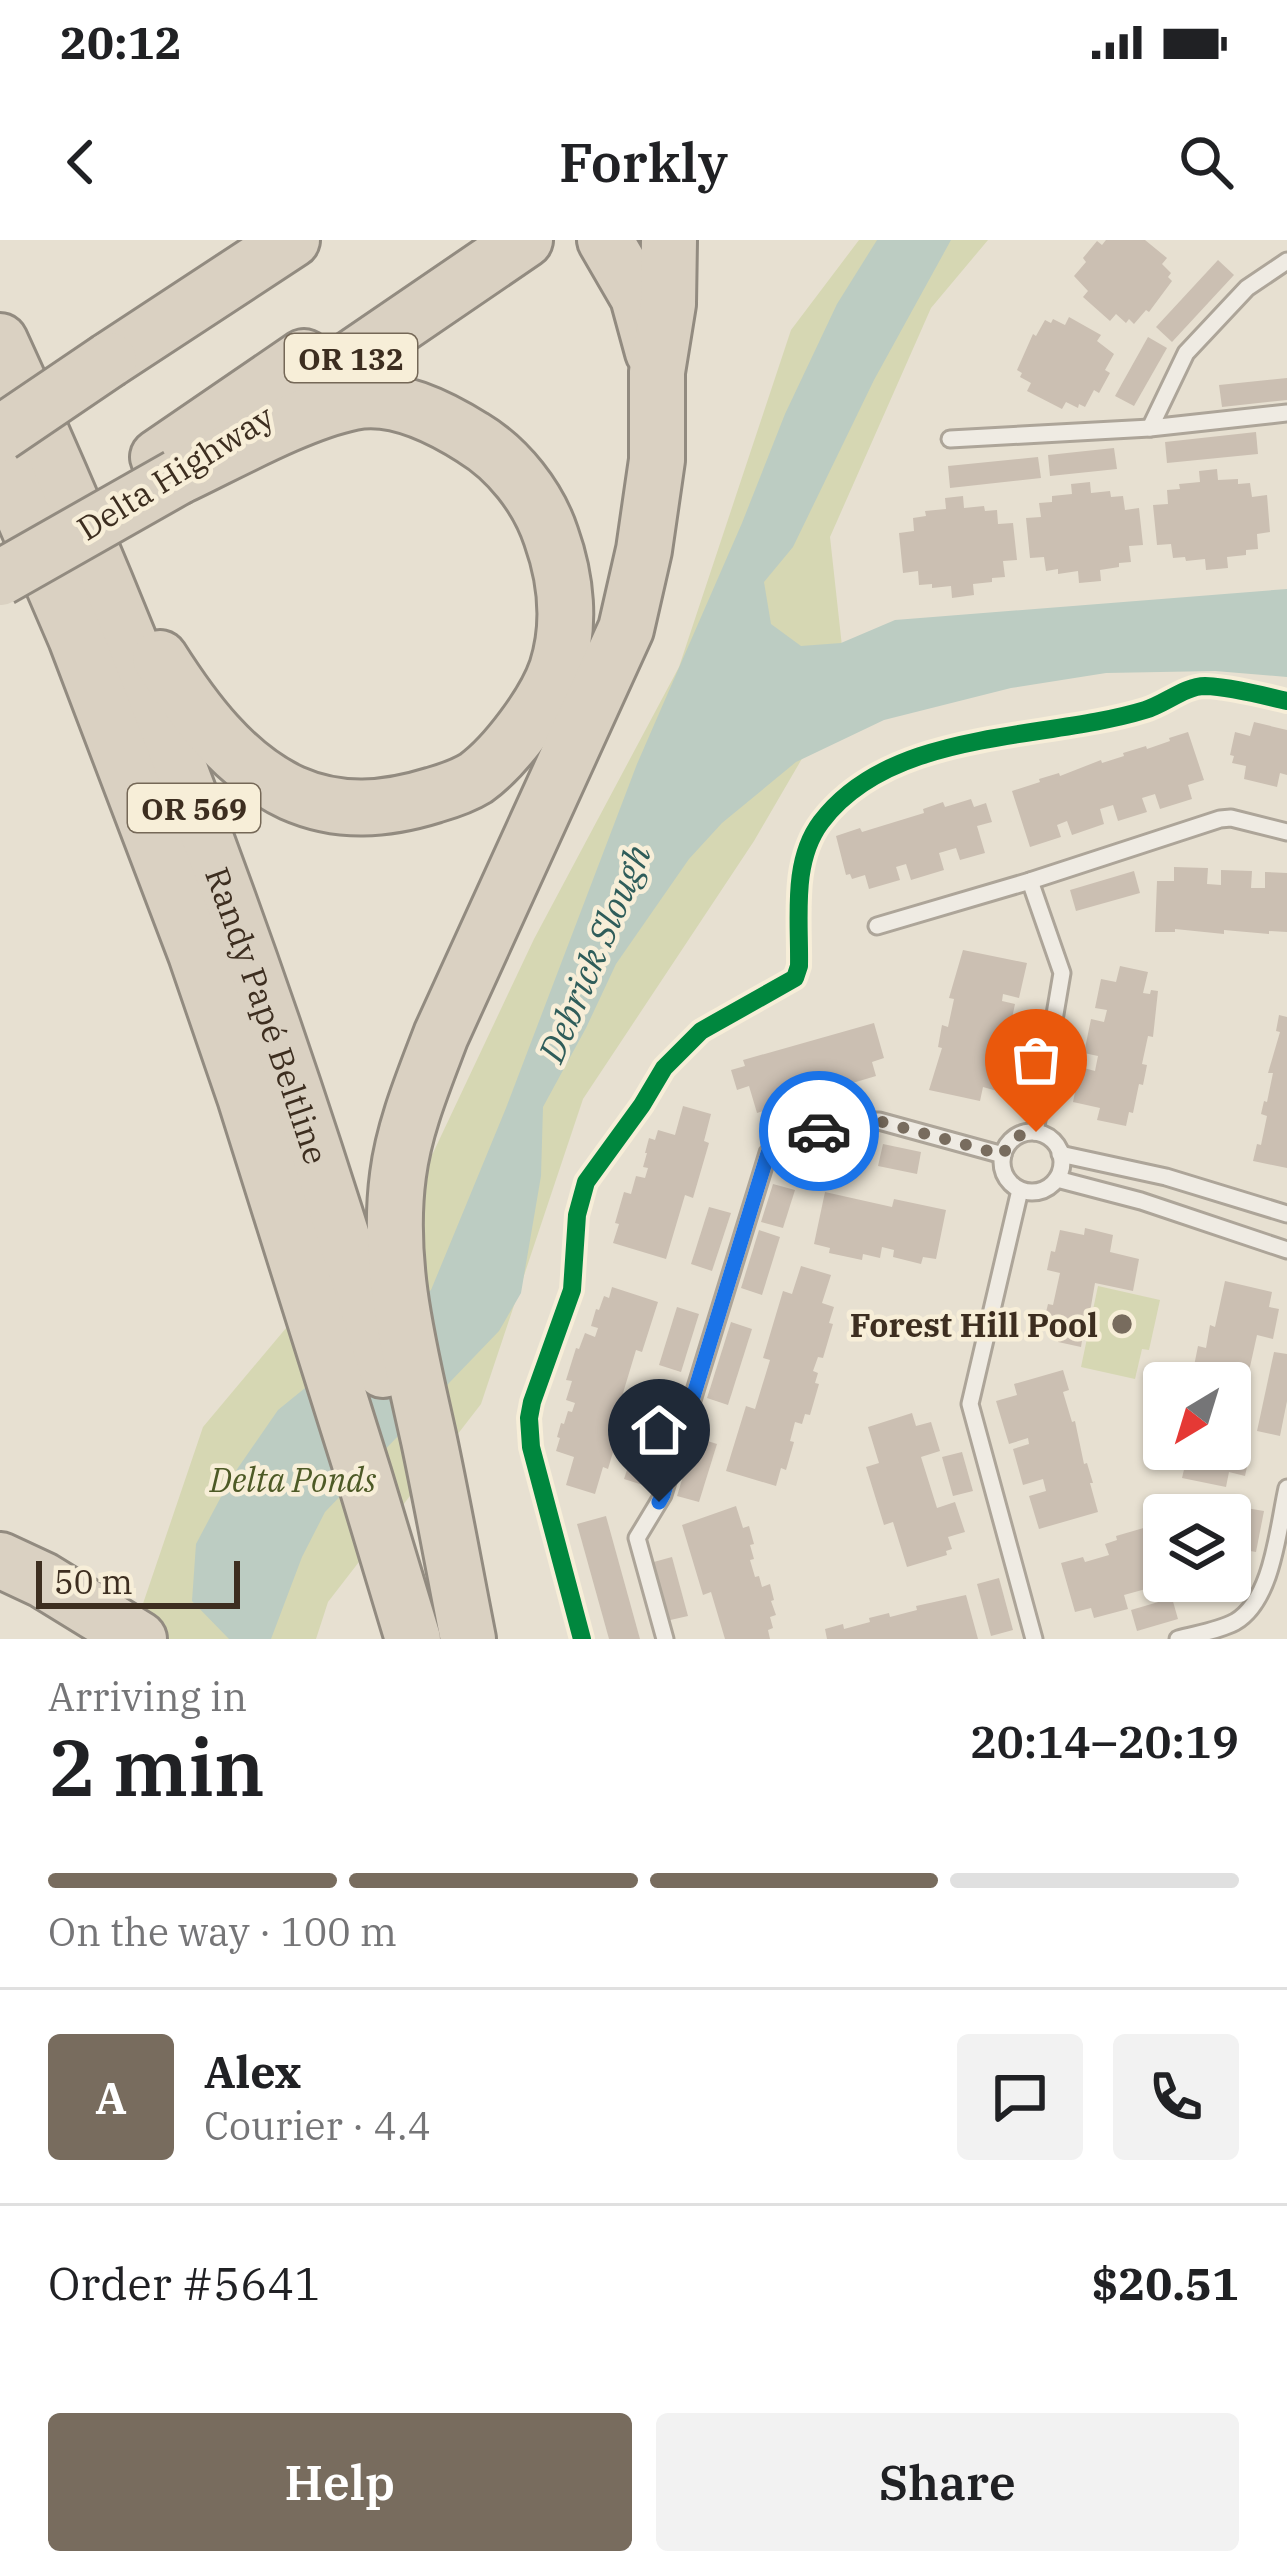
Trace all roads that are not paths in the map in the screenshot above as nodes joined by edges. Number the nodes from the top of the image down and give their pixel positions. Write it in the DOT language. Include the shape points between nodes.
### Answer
graph roads {
  1 [pos="292,240"];
  2 [pos="474,240"];
  3 [pos="524,240"];
  4 [pos="605,240"];
  5 [pos="669,240"];
  6 [pos="1287,261"];
  7 [pos="0,341"];
  8 [pos="657,372"];
  9 [pos="1287,413"];
  10 [pos="1150,428"];
  11 [pos="0,434"];
  12 [pos="950,439"];
  13 [pos="0,461"];
  14 [pos="168,467"];
  15 [pos="0,503"];
  16 [pos="0,573"];
  17 [pos="104,574"];
  18 [pos="76,638"];
  19 [pos="1287,832"];
  20 [pos="1030,881"];
  21 [pos="877,926"];
  22 [pos="1036,1132"];
  23 [pos="1060,1154"];
  24 [pos="1003,1155"];
  25 [pos="1057,1179"];
  26 [pos="1020,1190"];
  27 [pos="1287,1214"];
  28 [pos="1287,1250"];
  29 [pos="400,1457"];
  30 [pos="1287,1488"];
  31 [pos="0,1560"];
  32 [pos="139,1639"];
  33 [pos="412,1639"];
  34 [pos="456,1639"];
  35 [pos="468,1639"];
  36 [pos="664,1639"];
  37 [pos="1034,1639"];
  38 [pos="1178,1639"];
  1 -- 11 [label="highway, bridge"];
  2 -- 14 [label="highway, Delta Highway / OR 132"];
  3 -- 14 [label="highway, Delta Highway / OR 132"];
  4 -- 8 [label="highway" via="638,297"];
  5 -- 8 [label="highway"];
  6 -- 10 [label="lane" via="1247,288 1186,353"];
  7 -- 17 [label="highway, Randy Papé Beltline / OR 569"];
  8 -- 29 [label="highway" via="657,460 626,629 451,1013 398,1177"];
  9 -- 10 [label="lane"];
  10 -- 12 [label="lane"];
  13 -- 18 [label="highway, Randy Papé Beltline / OR 569"];
  14 -- 16 [label="highway, Delta Highway / OR 132, bridge"];
  14 -- 17 [label="highway" via="356,402 415,409 479,441 529,492 561,565 563,636 537,708 476,778 451,790 365,809 295,794 208,724"];
  15 -- 18 [label="highway"];
  17 -- 29 [label="highway, Randy Papé Beltline / OR 569" via="298,1098 358,1286"];
  18 -- 29 [label="highway, Randy Papé Beltline / OR 569" via="203,974 314,1319"];
  19 -- 20 [label="lane" via="1220,819"];
  20 -- 21 [label="lane"];
  20 -- 22 [label="lane" via="1062,973"];
  22 -- 23 [label="lane"];
  22 -- 24 [label="lane" via="1016,1137"];
  23 -- 25 [label="lane"];
  23 -- 27 [label="lane"];
  24 -- 26 [label="lane" via="1005,1175"];
  24 -- 36 [label="lane" via="879,1121 780,1141 768,1153 663,1495 637,1538"];
  25 -- 26 [label="lane" via="1041,1191"];
  25 -- 28 [label="lane"];
  26 -- 37 [label="lane" via="970,1404"];
  29 -- 33 [label="highway, Randy Papé Beltline / OR 569"];
  29 -- 34 [label="highway, Randy Papé Beltline / OR 569"];
  29 -- 35 [label="highway"];
  30 -- 38 [label="lane" via="1258,1597 1236,1621"];
  31 -- 32 [label="highway"];
}
